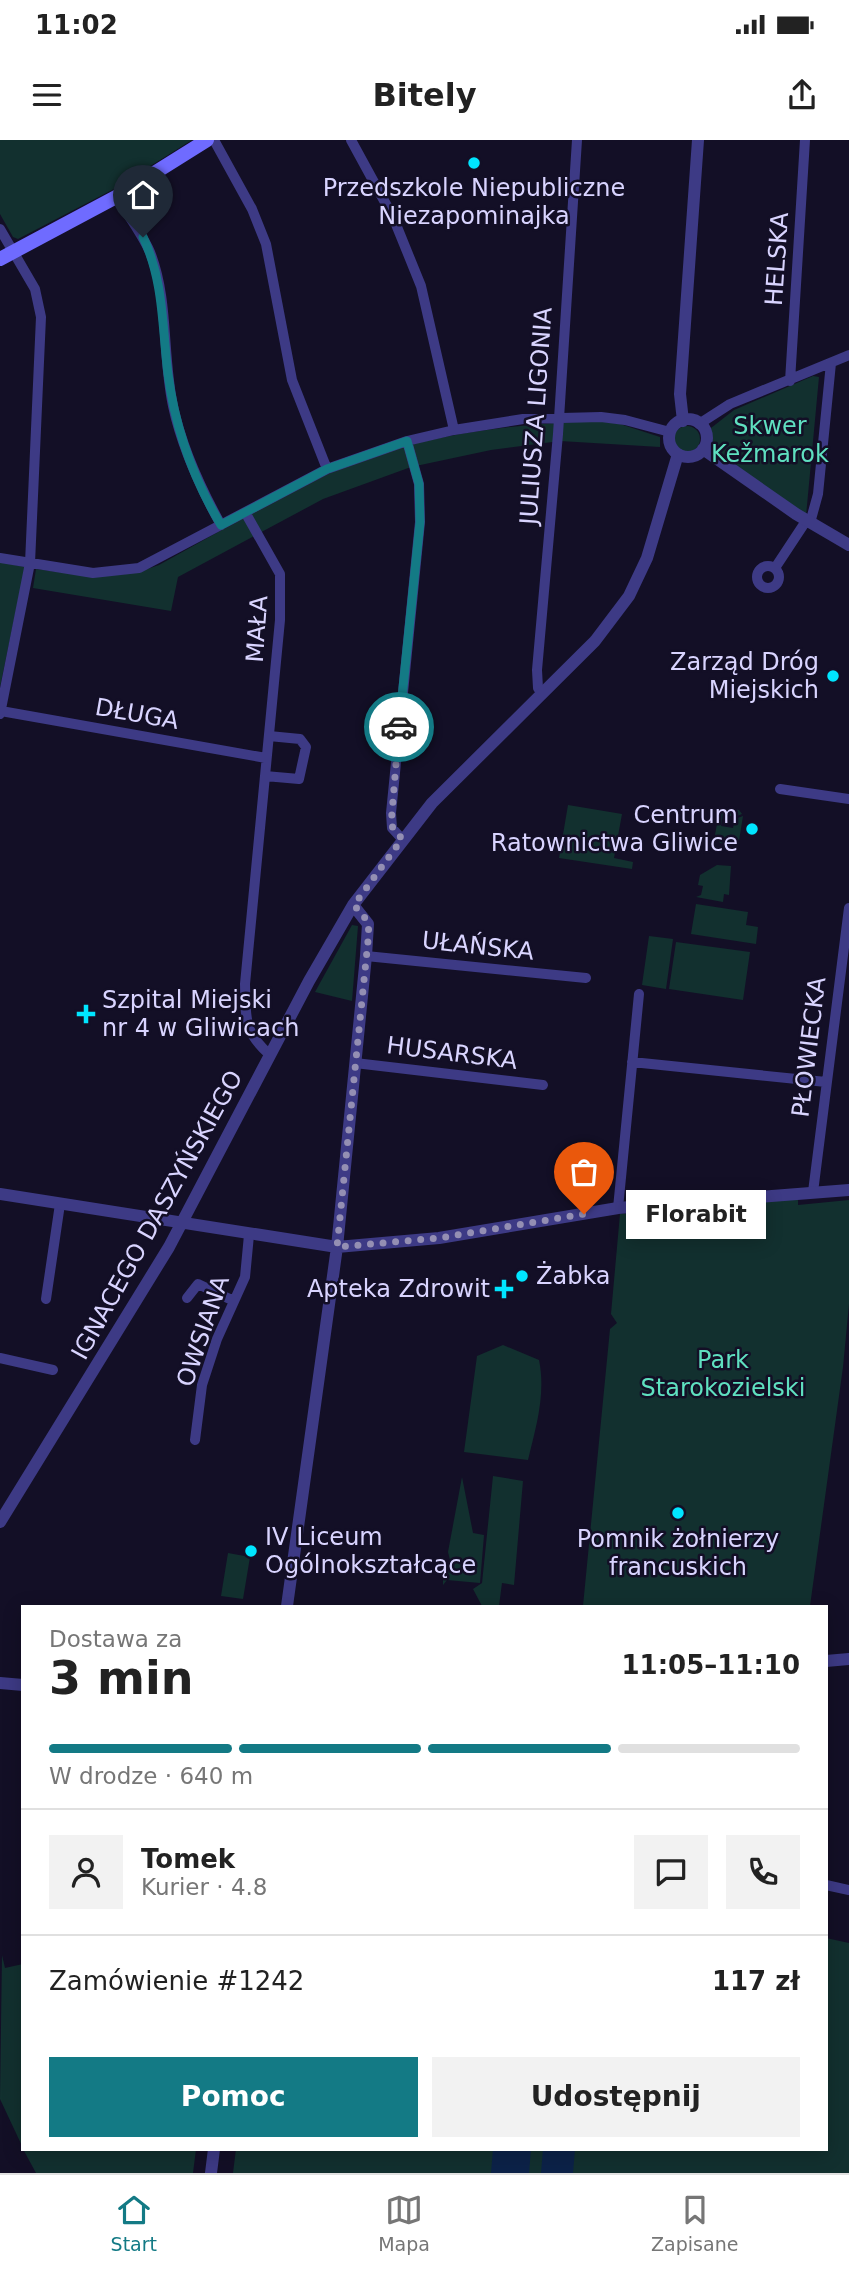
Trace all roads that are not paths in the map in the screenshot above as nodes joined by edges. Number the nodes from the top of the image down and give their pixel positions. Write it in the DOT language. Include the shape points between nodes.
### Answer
graph roads {
  1 [pos="207,140"];
  2 [pos="214,140"];
  3 [pos="351,140"];
  4 [pos="578,140"];
  5 [pos="698,140"];
  6 [pos="805,140"];
  7 [pos="116,197"];
  8 [pos="0,229"];
  9 [pos="14,252"];
  10 [pos="0,259"];
  11 [pos="849,355"];
  12 [pos="831,363"];
  13 [pos="790,381"];
  14 [pos="558,417"];
  15 [pos="682,421"];
  16 [pos="699,424"];
  17 [pos="454,430"];
  18 [pos="670,432"];
  19 [pos="407,441"];
  20 [pos="703,449"];
  21 [pos="678,454"];
  22 [pos="327,469"];
  23 [pos="245,512"];
  24 [pos="808,522"];
  25 [pos="221,525"];
  26 [pos="849,545"];
  27 [pos="0,558"];
  28 [pos="30,563"];
  29 [pos="775,568"];
  30 [pos="542,694"];
  31 [pos="0,713"];
  32 [pos="269,736"];
  33 [pos="266,758"];
  34 [pos="265,776"];
  35 [pos="780,789"];
  36 [pos="849,799"];
  37 [pos="402,839"];
  38 [pos="354,905"];
  39 [pos="849,908"];
  40 [pos="366,956"];
  41 [pos="586,978"];
  42 [pos="639,993"];
  43 [pos="270,1055"];
  44 [pos="632,1062"];
  45 [pos="355,1063"];
  46 [pos="826,1082"];
  47 [pos="543,1085"];
  48 [pos="849,1190"];
  49 [pos="813,1192"];
  50 [pos="0,1194"];
  51 [pos="60,1204"];
  52 [pos="618,1208"];
  53 [pos="181,1224"];
  54 [pos="249,1235"];
  55 [pos="337,1247"];
  56 [pos="187,1298"];
  57 [pos="47,1299"];
  58 [pos="234,1301"];
  59 [pos="0,1358"];
  60 [pos="53,1370"];
  61 [pos="195,1440"];
  62 [pos="0,1522"];
  63 [pos="287,1605"];
  64 [pos="849,1659"];
  65 [pos="828,1661"];
  66 [pos="0,1683"];
  67 [pos="21,1685"];
  68 [pos="828,1885"];
  69 [pos="849,1890"];
  70 [pos="214,2151"];
  71 [pos="211,2173"];
  1 -- 7 [label="main road"];
  2 -- 22 [label="street" via="266,244 292,380"];
  3 -- 17 [label="street" via="393,217 421,286"];
  4 -- 14 [label="street, JULIUSZA LIGONIA"];
  5 -- 15 [label="street" via="680,394"];
  6 -- 13 [label="street, HELSKA"];
  7 -- 9 [label="main road"];
  7 -- 25 [label="street" via="143,237 156,270 175,416 197,480"];
  8 -- 9 [label="street"];
  9 -- 10 [label="main road"];
  9 -- 28 [label="street" via="41,309"];
  11 -- 12 [label="street"];
  12 -- 13 [label="street"];
  12 -- 24 [label="street" via="818,494"];
  13 -- 16 [label="street" via="730,404"];
  14 -- 17 [label="street"];
  14 -- 18 [label="street" via="625,420"];
  14 -- 30 [label="street, JULIUSZA LIGONIA" via="537,670"];
  15 -- 16 [label="street"];
  15 -- 18 [label="street"];
  16 -- 20 [label="street" via="706,434"];
  17 -- 19 [label="street"];
  18 -- 21 [label="street" via="670,445"];
  19 -- 22 [label="street"];
  19 -- 37 [label="street" via="420,500 391,814 392,828"];
  20 -- 21 [label="street" via="693,456"];
  20 -- 24 [label="street"];
  21 -- 30 [label="street, IGNACEGO DASZYŃSKIEGO" via="647,558 629,596 595,641"];
  22 -- 23 [label="street"];
  23 -- 25 [label="street"];
  23 -- 32 [label="street, MAŁA" via="281,582"];
  24 -- 26 [label="street"];
  24 -- 29 [label="street"];
  25 -- 28 [label="street" via="131,570 93,573"];
  27 -- 28 [label="street"];
  28 -- 31 [label="street"];
  30 -- 37 [label="street, IGNACEGO DASZYŃSKIEGO" via="447,787"];
  31 -- 33 [label="street, DŁUGA"];
  32 -- 33 [label="street, MAŁA"];
  32 -- 34 [label="street" via="300,739 306,747 301,778"];
  33 -- 34 [label="street, MAŁA"];
  34 -- 43 [label="street, MAŁA" via="245,1013 250,1035"];
  35 -- 36 [label="street"];
  37 -- 38 [label="street, IGNACEGO DASZYŃSKIEGO"];
  38 -- 40 [label="street" via="368,924"];
  38 -- 43 [label="street, IGNACEGO DASZYŃSKIEGO"];
  39 -- 46 [label="street, PŁOWIECKA"];
  40 -- 41 [label="street, UŁAŃSKA"];
  40 -- 45 [label="street"];
  42 -- 44 [label="street"];
  43 -- 53 [label="street, IGNACEGO DASZYŃSKIEGO"];
  44 -- 46 [label="street"];
  44 -- 52 [label="street"];
  45 -- 47 [label="street, HUSARSKA"];
  45 -- 55 [label="street"];
  46 -- 49 [label="street, PŁOWIECKA"];
  48 -- 49 [label="street"];
  49 -- 52 [label="street"];
  50 -- 51 [label="street"];
  51 -- 53 [label="street"];
  51 -- 57 [label="street"];
  52 -- 55 [label="street" via="457,1235"];
  53 -- 54 [label="street"];
  53 -- 62 [label="street, IGNACEGO DASZYŃSKIEGO"];
  54 -- 55 [label="street"];
  54 -- 58 [label="street, OWSIANA" via="245,1277"];
  55 -- 63 [label="street"];
  56 -- 58 [label="street" via="198,1284"];
  58 -- 61 [label="street, OWSIANA" via="202,1385"];
  59 -- 60 [label="street"];
  64 -- 65 [label="street"];
  66 -- 67 [label="street"];
  68 -- 69 [label="street"];
  70 -- 71 [label="street"];
}
